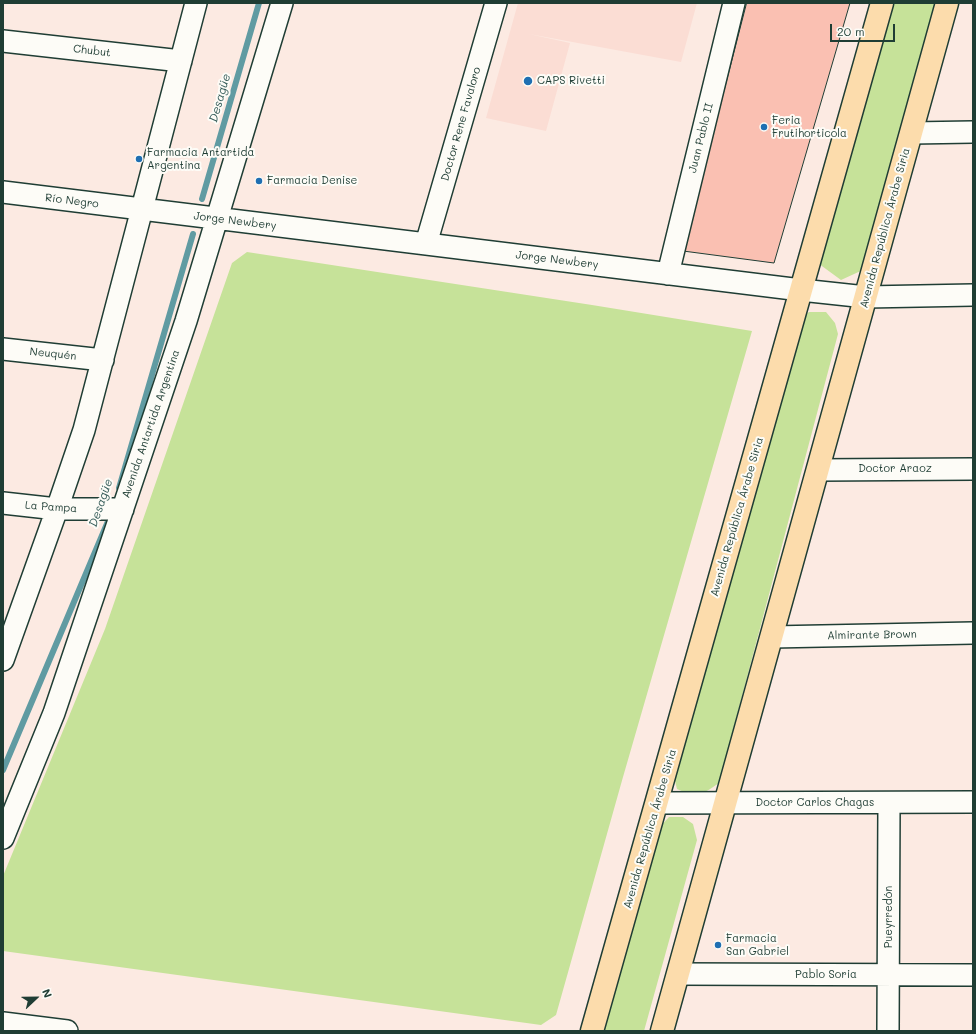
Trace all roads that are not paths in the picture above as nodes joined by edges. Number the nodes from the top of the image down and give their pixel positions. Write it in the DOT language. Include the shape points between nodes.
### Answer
graph roads {
  1 [pos="196,3"];
  2 [pos="282,3"];
  3 [pos="496,3"];
  4 [pos="734,3"];
  5 [pos="882,3"];
  6 [pos="947,3"];
  7 [pos="3,41"];
  8 [pos="181,61"];
  9 [pos="973,132"];
  10 [pos="911,133"];
  11 [pos="3,192"];
  12 [pos="142,210"];
  13 [pos="217,219"];
  14 [pos="426,244"];
  15 [pos="668,274"];
  16 [pos="801,290"];
  17 [pos="973,295"];
  18 [pos="866,297"];
  19 [pos="3,349"];
  20 [pos="103,360"];
  21 [pos="973,469"];
  22 [pos="818,470"];
  23 [pos="3,503"];
  24 [pos="57,509"];
  25 [pos="123,509"];
  26 [pos="973,633"];
  27 [pos="772,637"];
  28 [pos="3,658"];
  29 [pos="973,802"];
  30 [pos="657,803"];
  31 [pos="726,803"];
  32 [pos="889,803"];
  33 [pos="3,838"];
  34 [pos="678,974"];
  35 [pos="888,975"];
  36 [pos="973,975"];
  37 [pos="3,1023"];
  38 [pos="67,1031"];
  39 [pos="592,1031"];
  40 [pos="662,1031"];
  41 [pos="888,1031"];
  1 -- 8 [label="street"];
  2 -- 13 [label="street, Avenida Antartida Argentina"];
  3 -- 14 [label="street, Doctor Rene Favaloro"];
  4 -- 15 [label="street, Juan Pablo II"];
  5 -- 16 [label="main road, Avenida República Árabe Siria"];
  6 -- 10 [label="main road, Avenida República Árabe Siria"];
  7 -- 8 [label="street, Chubut"];
  8 -- 12 [label="street"];
  9 -- 10 [label="street"];
  10 -- 18 [label="main road, Avenida República Árabe Siria"];
  11 -- 12 [label="street, Río Negro"];
  12 -- 13 [label="street, Jorge Newbery"];
  12 -- 20 [label="street"];
  13 -- 14 [label="street, Jorge Newbery"];
  13 -- 25 [label="street, Avenida Antartida Argentina"];
  14 -- 15 [label="street, Jorge Newbery"];
  15 -- 16 [label="street, Jorge Newbery"];
  16 -- 18 [label="street, Jorge Newbery"];
  16 -- 30 [label="main road, Avenida República Árabe Siria"];
  17 -- 18 [label="street, Jorge Newbery"];
  18 -- 22 [label="main road, Avenida República Árabe Siria"];
  19 -- 20 [label="street, Neuquén"];
  20 -- 24 [label="street" via="84,430"];
  21 -- 22 [label="street, Doctor Araoz"];
  22 -- 27 [label="main road, Avenida República Árabe Siria"];
  23 -- 24 [label="street, La Pampa"];
  24 -- 25 [label="street, La Pampa"];
  24 -- 28 [label="street"];
  25 -- 33 [label="street, Avenida Antartida Argentina" via="54,713"];
  26 -- 27 [label="street, Almirante Brown"];
  27 -- 31 [label="main road, Avenida República Árabe Siria"];
  29 -- 32 [label="street, Doctor Carlos Chagas"];
  30 -- 31 [label="street, Doctor Carlos Chagas"];
  30 -- 39 [label="main road, Avenida República Árabe Siria"];
  31 -- 32 [label="street, Doctor Carlos Chagas"];
  31 -- 34 [label="main road, Avenida República Árabe Siria"];
  32 -- 35 [label="street, Pueyrredón"];
  34 -- 35 [label="street, Pablo Soria"];
  34 -- 40 [label="main road, Avenida República Árabe Siria"];
  35 -- 36 [label="street, Pablo Soria"];
  35 -- 41 [label="street, Pueyrredón"];
  37 -- 38 [label="street"];
}
